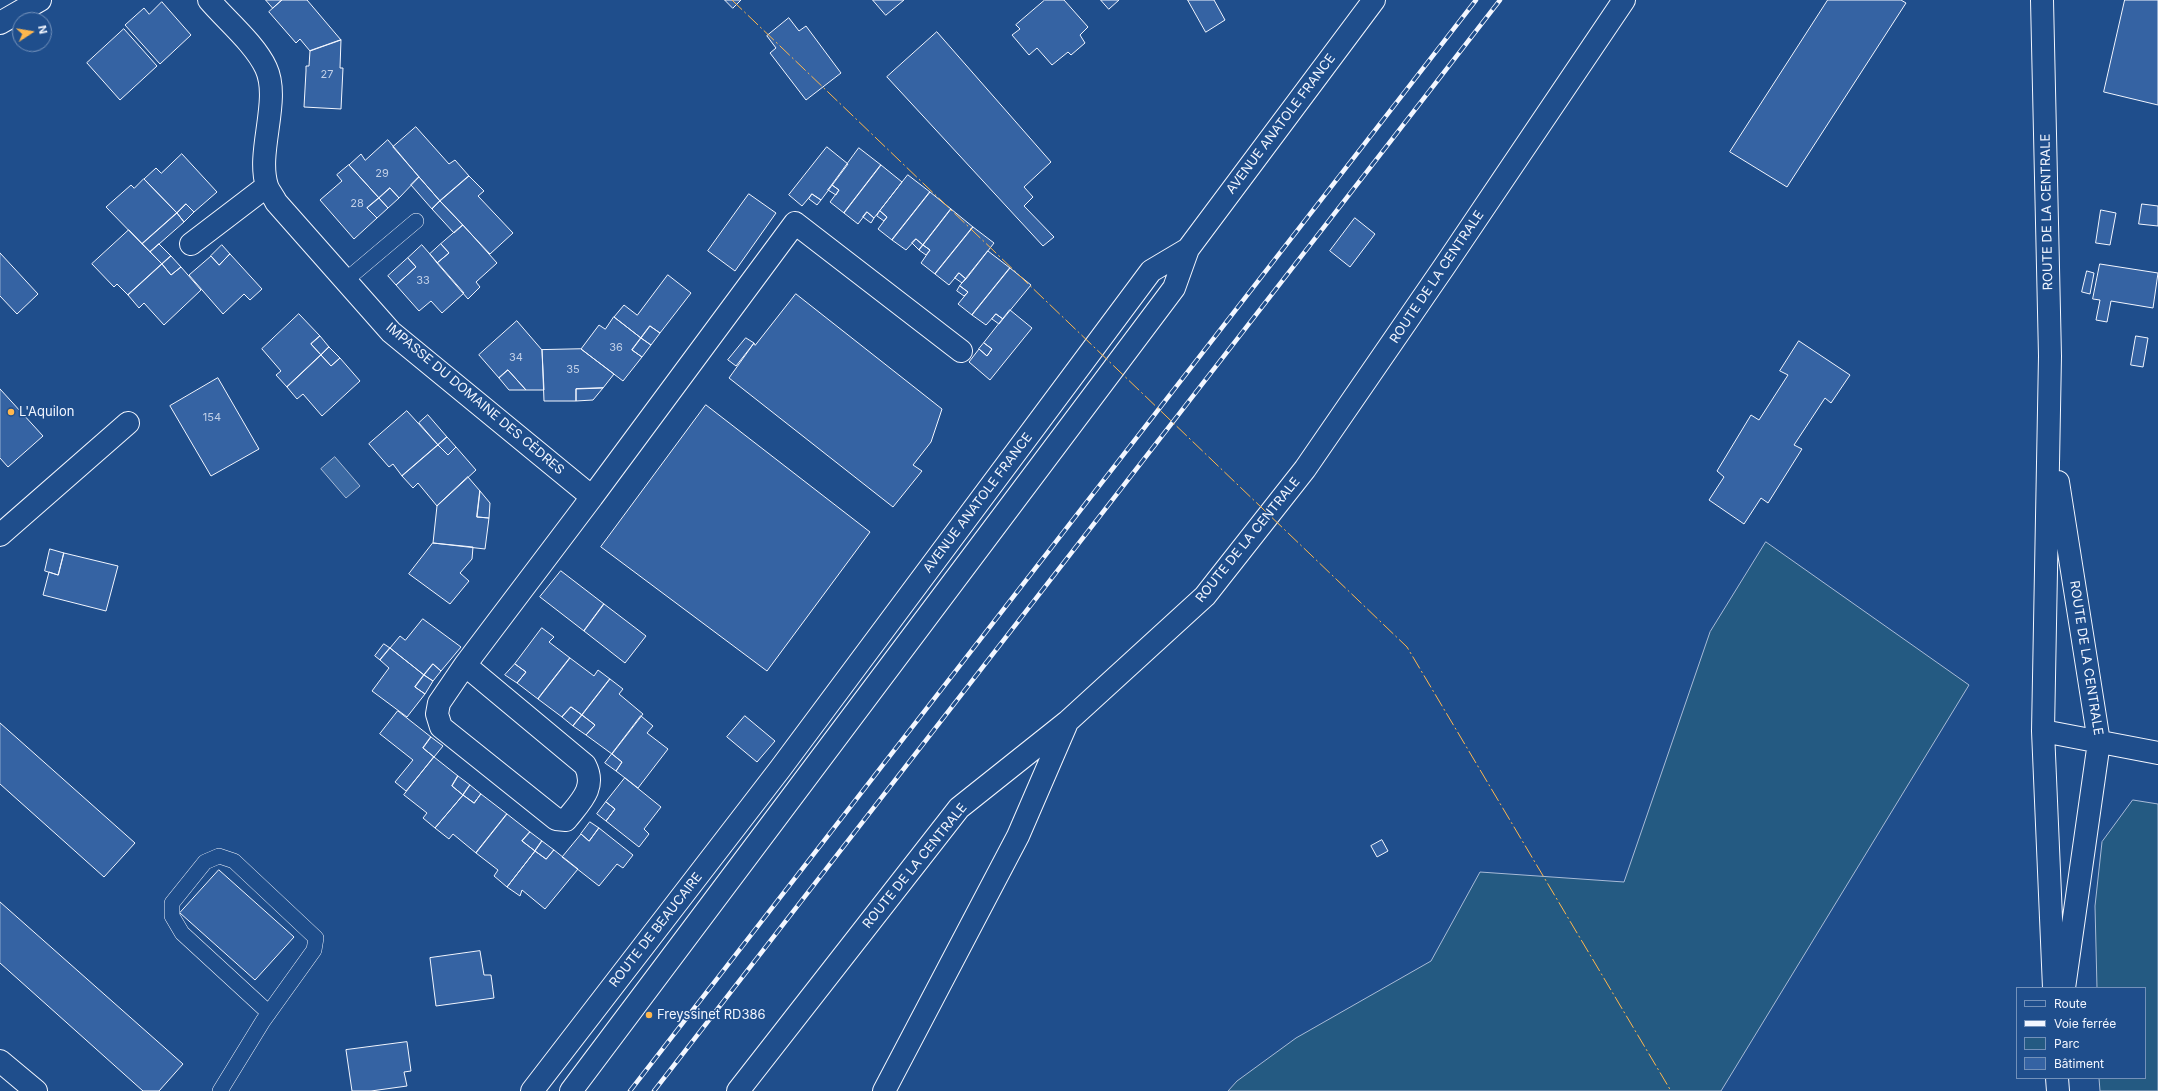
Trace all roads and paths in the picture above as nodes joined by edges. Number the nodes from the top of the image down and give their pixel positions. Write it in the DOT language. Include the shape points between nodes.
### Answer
graph roads {
  1 [pos="40,0"];
  2 [pos="209,0"];
  3 [pos="1624,0"];
  4 [pos="2042,0"];
  5 [pos="1370,1"];
  6 [pos="0,23"];
  7 [pos="267,186"];
  8 [pos="416,221"];
  9 [pos="191,244"];
  10 [pos="1188,249"];
  11 [pos="346,280"];
  12 [pos="961,351"];
  13 [pos="128,423"];
  14 [pos="2049,423"];
  15 [pos="592,497"];
  16 [pos="0,535"];
  17 [pos="875,642"];
  18 [pos="895,658"];
  19 [pos="464,665"];
  20 [pos="1067,722"];
  21 [pos="2043,731"];
  22 [pos="2099,742"];
  23 [pos="2158,753"];
  24 [pos="780,769"];
  25 [pos="2054,987"];
  26 [pos="2064,987"];
  27 [pos="269,1013"];
  28 [pos="0,1061"];
  29 [pos="2058,1079"];
  30 [pos="36,1091"];
  31 [pos="220,1091"];
  32 [pos="532,1091"];
  33 [pos="572,1091"];
  34 [pos="738,1091"];
  35 [pos="884,1091"];
  36 [pos="2058,1091"];
  1 -- 6 [label="street"];
  2 -- 7 [label="street, IMPASSE DU DOMAINE DES CÈDRES" via="255,51 266,68 270,84 265,169"];
  3 -- 20 [label="street, ROUTE DE LA CENTRALE" via="1305,469 1205,596"];
  4 -- 14 [label="street, ROUTE DE LA CENTRALE" via="2050,356"];
  5 -- 10 [label="street, AVENUE ANATOLE FRANCE"];
  7 -- 9 [label="street"];
  7 -- 11 [label="street, IMPASSE DU DOMAINE DES CÈDRES" via="276,202"];
  8 -- 11 [label="lane"];
  10 -- 17 [label="street, AVENUE ANATOLE FRANCE" via="1151,271"];
  10 -- 18 [label="street, AVENUE ANATOLE FRANCE" via="1174,288"];
  11 -- 15 [label="street, IMPASSE DU DOMAINE DES CÈDRES" via="391,332"];
  12 -- 15 [label="street" via="794,223"];
  13 -- 16 [label="street"];
  14 -- 21 [label="street, ROUTE DE LA CENTRALE"];
  14 -- 22 [label="street, ROUTE DE LA CENTRALE"];
  15 -- 19 [label="street"];
  17 -- 18 [label="street"];
  17 -- 24 [label="street, AVENUE ANATOLE FRANCE"];
  18 -- 33 [label="street, AVENUE ANATOLE FRANCE"];
  19 -- 19 [label="street" via="585,765 589,774 589,790 566,820 556,819 442,727 437,714 439,703"];
  20 -- 34 [label="street, ROUTE DE LA CENTRALE" via="959,808"];
  20 -- 35 [label="street" via="1018,836"];
  21 -- 22 [label="street"];
  21 -- 25 [label="street, ROUTE DE LA CENTRALE"];
  22 -- 23 [label="street"];
  22 -- 26 [label="street, ROUTE DE LA CENTRALE"];
  24 -- 32 [label="street, ROUTE DE BEAUCAIRE"];
  27 -- 27 [label="lane" via="314,950 316,938 234,861 219,856 205,862 172,903 172,916 182,933"];
  27 -- 31 [label="lane"];
  28 -- 30 [label="street"];
  29 -- 36 [label="street"];
}
